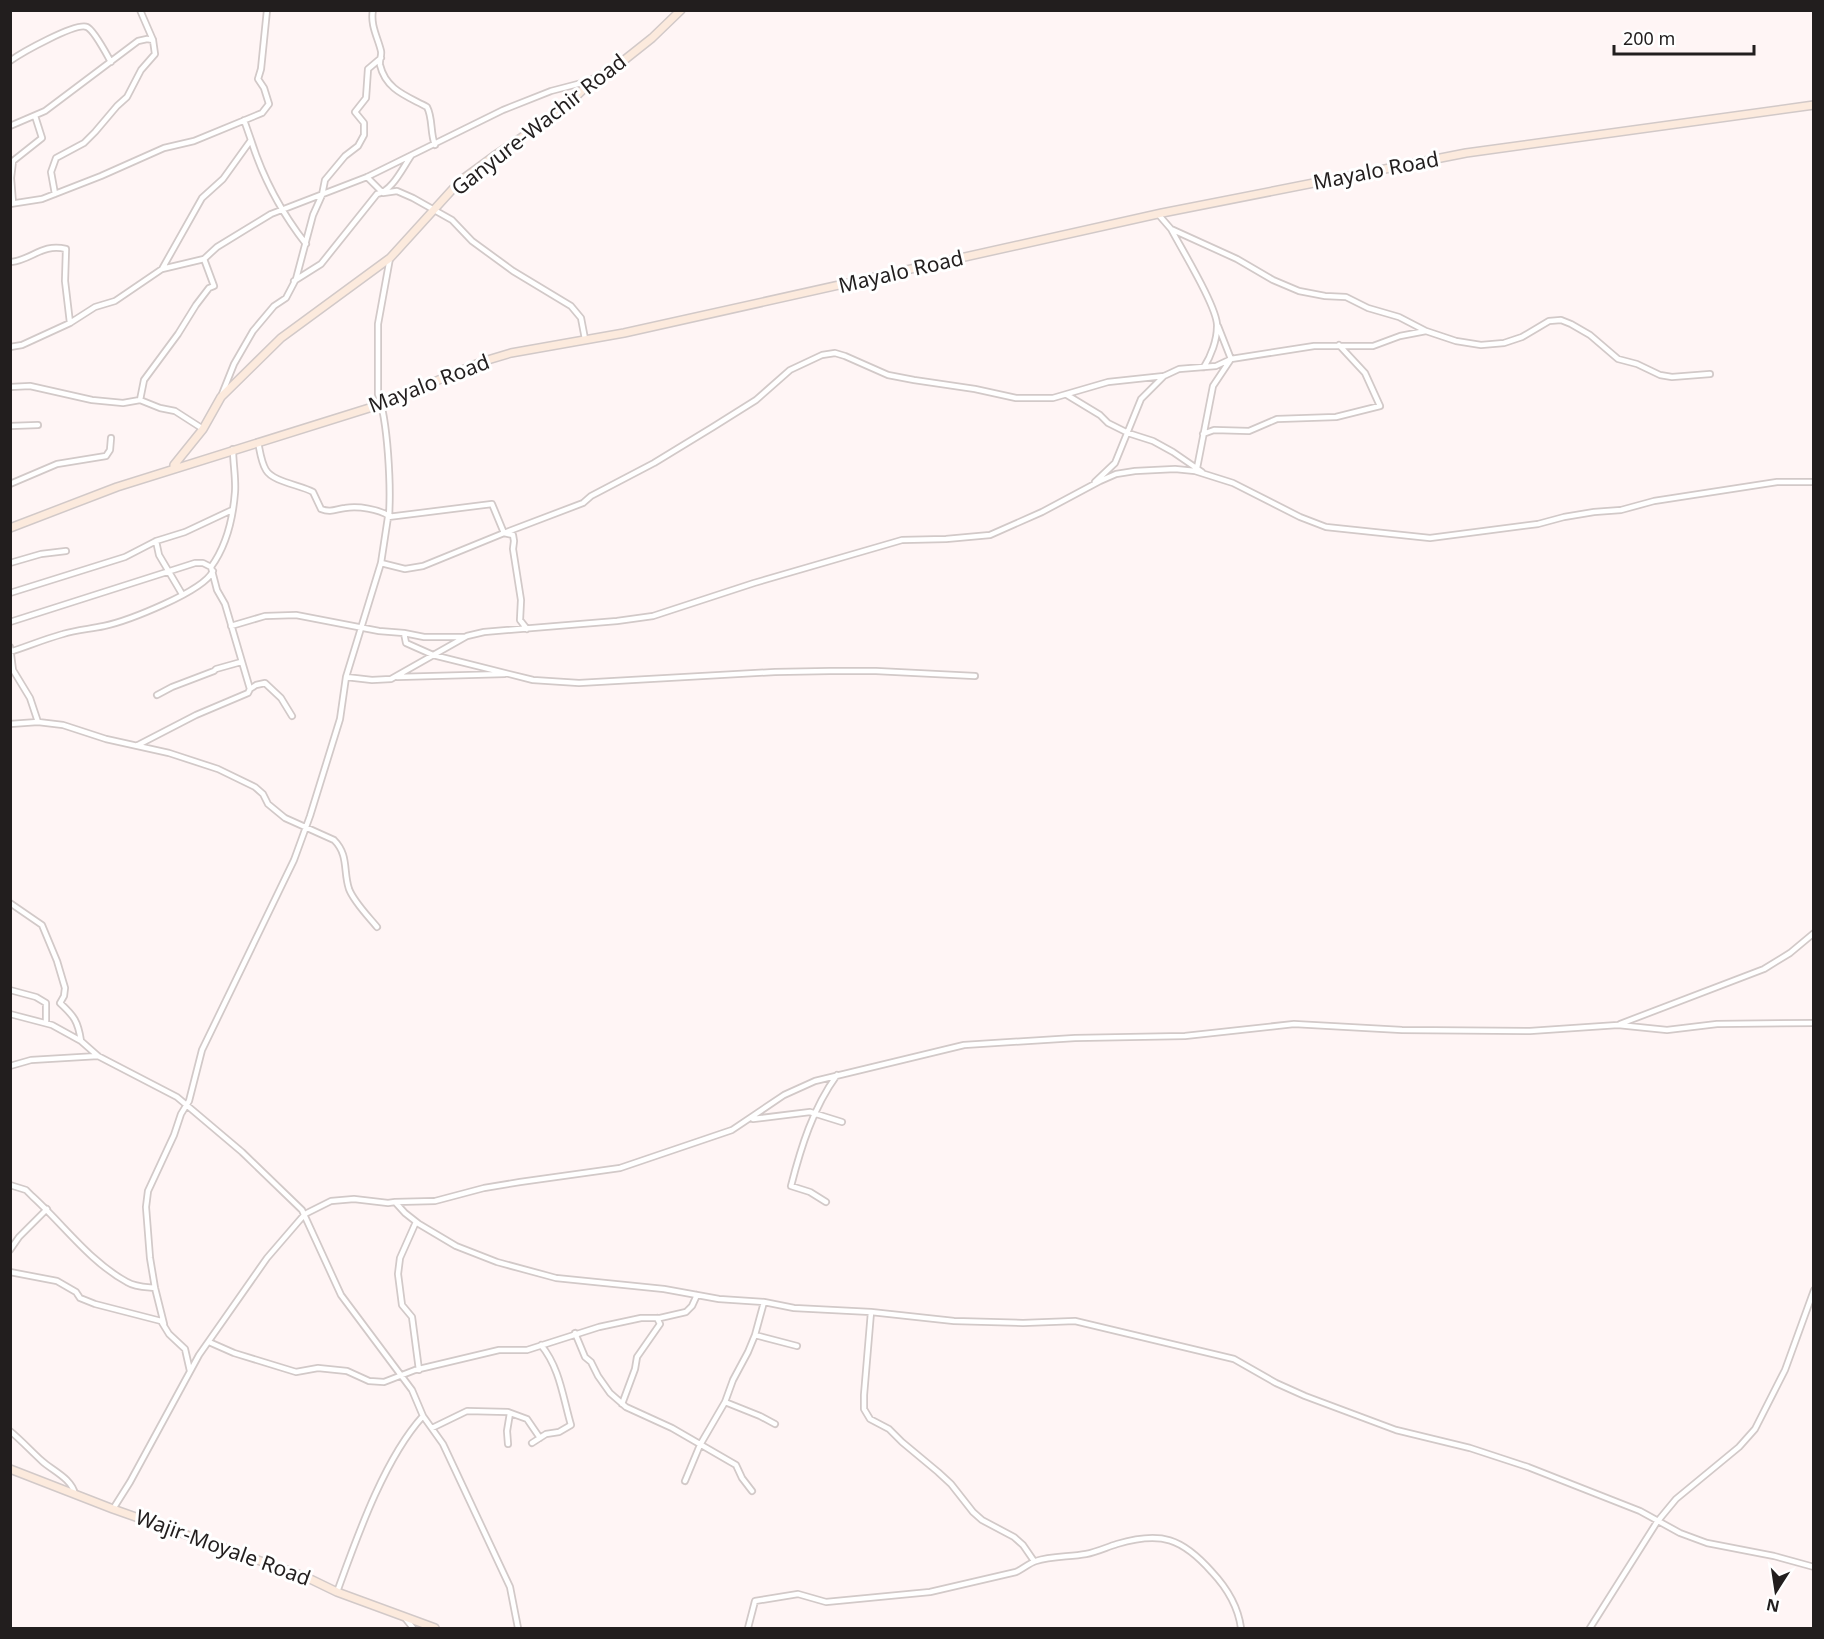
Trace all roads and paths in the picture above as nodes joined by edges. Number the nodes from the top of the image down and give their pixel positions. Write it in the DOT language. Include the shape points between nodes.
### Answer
graph roads {
  1 [pos="140,10"];
  2 [pos="267,10"];
  3 [pos="373,10"];
  4 [pos="681,10"];
  5 [pos="153,40"];
  6 [pos="381,58"];
  7 [pos="10,61"];
  8 [pos="111,62"];
  9 [pos="592,80"];
  10 [pos="1814,105"];
  11 [pos="35,116"];
  12 [pos="244,120"];
  13 [pos="10,126"];
  14 [pos="251,140"];
  15 [pos="435,145"];
  16 [pos="412,155"];
  17 [pos="367,177"];
  18 [pos="383,193"];
  19 [pos="55,194"];
  20 [pos="322,195"];
  21 [pos="12,204"];
  22 [pos="434,209"];
  23 [pos="281,210"];
  24 [pos="1158,214"];
  25 [pos="1171,230"];
  26 [pos="306,244"];
  27 [pos="390,258"];
  28 [pos="204,259"];
  29 [pos="10,262"];
  30 [pos="162,269"];
  31 [pos="294,281"];
  32 [pos="70,323"];
  33 [pos="1218,326"];
  34 [pos="1426,331"];
  35 [pos="585,339"];
  36 [pos="1339,345"];
  37 [pos="10,347"];
  38 [pos="1231,359"];
  39 [pos="1204,367"];
  40 [pos="1710,374"];
  41 [pos="1164,376"];
  42 [pos="10,387"];
  43 [pos="1067,395"];
  44 [pos="221,397"];
  45 [pos="140,400"];
  46 [pos="382,404"];
  47 [pos="38,424"];
  48 [pos="10,426"];
  49 [pos="203,429"];
  50 [pos="1128,433"];
  51 [pos="1203,434"];
  52 [pos="111,438"];
  53 [pos="258,442"];
  54 [pos="233,449"];
  55 [pos="1197,468"];
  56 [pos="174,469"];
  57 [pos="1205,474"];
  58 [pos="1814,482"];
  59 [pos="10,484"];
  60 [pos="1085,490"];
  61 [pos="231,510"];
  62 [pos="389,516"];
  63 [pos="10,528"];
  64 [pos="504,533"];
  65 [pos="156,541"];
  66 [pos="66,550"];
  67 [pos="10,563"];
  68 [pos="381,563"];
  69 [pos="212,569"];
  70 [pos="167,572"];
  71 [pos="10,593"];
  72 [pos="182,594"];
  73 [pos="10,622"];
  74 [pos="231,626"];
  75 [pos="362,627"];
  76 [pos="527,629"];
  77 [pos="404,633"];
  78 [pos="467,636"];
  79 [pos="11,651"];
  80 [pos="433,654"];
  81 [pos="241,662"];
  82 [pos="509,673"];
  83 [pos="975,676"];
  84 [pos="346,677"];
  85 [pos="397,677"];
  86 [pos="250,689"];
  87 [pos="157,695"];
  88 [pos="292,716"];
  89 [pos="38,722"];
  90 [pos="10,724"];
  91 [pos="138,745"];
  92 [pos="306,829"];
  93 [pos="10,903"];
  94 [pos="377,927"];
  95 [pos="1814,933"];
  96 [pos="10,990"];
  97 [pos="46,1003"];
  98 [pos="60,1003"];
  99 [pos="10,1014"];
  100 [pos="46,1022"];
  101 [pos="1814,1023"];
  102 [pos="1618,1025"];
  103 [pos="81,1041"];
  104 [pos="98,1056"];
  105 [pos="10,1066"];
  106 [pos="837,1075"];
  107 [pos="185,1105"];
  108 [pos="815,1114"];
  109 [pos="750,1120"];
  110 [pos="842,1122"];
  111 [pos="10,1185"];
  112 [pos="395,1202"];
  113 [pos="826,1202"];
  114 [pos="47,1209"];
  115 [pos="305,1214"];
  116 [pos="416,1222"];
  117 [pos="10,1250"];
  118 [pos="10,1272"];
  119 [pos="155,1288"];
  120 [pos="1814,1290"];
  121 [pos="697,1295"];
  122 [pos="764,1302"];
  123 [pos="871,1312"];
  124 [pos="657,1318"];
  125 [pos="164,1324"];
  126 [pos="575,1333"];
  127 [pos="755,1335"];
  128 [pos="210,1342"];
  129 [pos="541,1345"];
  130 [pos="797,1346"];
  131 [pos="419,1370"];
  132 [pos="190,1371"];
  133 [pos="401,1376"];
  134 [pos="725,1402"];
  135 [pos="622,1404"];
  136 [pos="510,1413"];
  137 [pos="423,1416"];
  138 [pos="775,1424"];
  139 [pos="432,1428"];
  140 [pos="10,1431"];
  141 [pos="540,1438"];
  142 [pos="532,1443"];
  143 [pos="508,1444"];
  144 [pos="700,1445"];
  145 [pos="10,1469"];
  146 [pos="685,1480"];
  147 [pos="752,1491"];
  148 [pos="75,1494"];
  149 [pos="113,1509"];
  150 [pos="1657,1522"];
  151 [pos="1034,1561"];
  152 [pos="1814,1567"];
  153 [pos="337,1592"];
  154 [pos="405,1618"];
  155 [pos="413,1629"];
  156 [pos="435,1629"];
  157 [pos="518,1629"];
  158 [pos="748,1629"];
  159 [pos="1241,1629"];
  160 [pos="1590,1629"];
  1 -- 5 [label="street"];
  2 -- 12 [label="street" via="258,79 269,104"];
  3 -- 6 [label="street"];
  4 -- 9 [label="street, Ganyure-Wachir Road" via="613,69"];
  5 -- 8 [label="street" via="138,41"];
  5 -- 19 [label="street" via="155,54 141,70 127,97 84,143 56,158 51,172"];
  6 -- 15 [label="street" via="380,64 392,87 430,111"];
  6 -- 20 [label="street" via="368,69 366,98 355,112 364,123 364,135 325,180"];
  7 -- 8 [label="street" via="57,35 83,27 90,29"];
  8 -- 11 [label="street"];
  9 -- 15 [label="street" via="503,110"];
  9 -- 22 [label="street, Ganyure-Wachir Road" via="561,111 460,181"];
  10 -- 24 [label="street, Mayalo Road" via="1466,153"];
  11 -- 13 [label="street"];
  11 -- 21 [label="street" via="42,138 13,161"];
  12 -- 14 [label="street"];
  12 -- 19 [label="street" via="194,141 164,148"];
  14 -- 23 [label="street"];
  14 -- 30 [label="street" via="223,179 202,198"];
  15 -- 16 [label="street"];
  16 -- 17 [label="street"];
  16 -- 18 [label="street"];
  17 -- 18 [label="street"];
  17 -- 20 [label="street"];
  18 -- 22 [label="street" via="397,191"];
  18 -- 31 [label="street" via="376,194 321,264"];
  19 -- 21 [label="street"];
  20 -- 23 [label="street"];
  20 -- 26 [label="street"];
  22 -- 27 [label="street, Ganyure-Wachir Road"];
  22 -- 35 [label="street" via="513,271 571,306 581,318"];
  23 -- 26 [label="street"];
  23 -- 28 [label="street" via="217,247"];
  24 -- 25 [label="street"];
  24 -- 35 [label="street, Mayalo Road"];
  25 -- 33 [label="street" via="1214,310"];
  25 -- 34 [label="street" via="1299,291 1346,297"];
  26 -- 31 [label="street"];
  27 -- 44 [label="street, Ganyure-Wachir Road" via="281,338"];
  27 -- 46 [label="street" via="378,324 378,394"];
  28 -- 30 [label="street"];
  28 -- 45 [label="street" via="214,286 196,305 144,380"];
  29 -- 32 [label="street" via="26,259 42,249 66,249"];
  30 -- 32 [label="street" via="115,301 95,307"];
  31 -- 44 [label="street" via="286,298 253,331"];
  32 -- 37 [label="street"];
  33 -- 38 [label="street"];
  33 -- 39 [label="street"];
  34 -- 36 [label="street" via="1373,346"];
  34 -- 40 [label="street" via="1481,345 1504,343 1549,321 1561,320 1590,335 1618,359 1660,375"];
  35 -- 46 [label="street, Mayalo Road" via="481,362"];
  36 -- 38 [label="street"];
  36 -- 51 [label="street" via="1365,373 1380,406 1336,417 1277,419 1249,431 1214,430"];
  38 -- 39 [label="street"];
  38 -- 51 [label="street" via="1214,386"];
  39 -- 41 [label="street" via="1179,369"];
  41 -- 43 [label="street" via="1108,382"];
  41 -- 50 [label="street" via="1141,399"];
  42 -- 45 [label="street" via="30,386 92,400"];
  43 -- 50 [label="street"];
  43 -- 64 [label="street" via="1030,399 996,395 888,375 835,353 822,355 790,370 756,400 583,503"];
  44 -- 49 [label="street, Ganyure-Wachir Road"];
  45 -- 49 [label="street" via="175,411"];
  46 -- 53 [label="street, Mayalo Road"];
  46 -- 62 [label="street"];
  47 -- 48 [label="street"];
  49 -- 56 [label="street, Ganyure-Wachir Road"];
  50 -- 55 [label="street" via="1153,441"];
  50 -- 60 [label="street" via="1115,463"];
  51 -- 55 [label="street"];
  52 -- 59 [label="street" via="106,456 57,464"];
  53 -- 54 [label="street, Mayalo Road"];
  53 -- 62 [label="street" via="268,474 313,492 321,508 333,512 359,507"];
  54 -- 56 [label="street, Mayalo Road"];
  54 -- 61 [label="street" via="235,491"];
  55 -- 57 [label="street"];
  56 -- 63 [label="street, Mayalo Road"];
  57 -- 58 [label="street" via="1326,526 1430,538 1538,524 1777,482"];
  57 -- 60 [label="street" via="1175,469 1135,471 1116,474"];
  60 -- 76 [label="street" via="990,535 902,540 653,616"];
  61 -- 65 [label="street"];
  61 -- 69 [label="street" via="227,537"];
  62 -- 64 [label="street" via="492,504"];
  62 -- 68 [label="street"];
  64 -- 68 [label="street" via="423,566 405,569"];
  64 -- 76 [label="street" via="513,535 520,620"];
  65 -- 70 [label="street"];
  65 -- 71 [label="street" via="125,557"];
  66 -- 67 [label="street"];
  68 -- 75 [label="street"];
  69 -- 70 [label="street" via="195,563"];
  69 -- 72 [label="street" via="206,579"];
  69 -- 74 [label="street"];
  70 -- 72 [label="street"];
  70 -- 73 [label="street"];
  72 -- 79 [label="street" via="158,608"];
  74 -- 75 [label="street" via="265,616 296,615"];
  74 -- 81 [label="street"];
  75 -- 77 [label="street"];
  75 -- 84 [label="street"];
  76 -- 78 [label="street"];
  77 -- 78 [label="street" via="424,637"];
  77 -- 80 [label="street" via="406,643"];
  78 -- 80 [label="street"];
  79 -- 89 [label="street" via="13,670 30,698"];
  80 -- 82 [label="street"];
  80 -- 85 [label="street"];
  81 -- 86 [label="street"];
  81 -- 87 [label="street"];
  82 -- 83 [label="street" via="533,680 579,683 830,671"];
  82 -- 85 [label="street"];
  84 -- 85 [label="street" via="372,681"];
  84 -- 92 [label="street" via="332,750"];
  86 -- 88 [label="street" via="265,683"];
  86 -- 91 [label="street"];
  89 -- 90 [label="street"];
  89 -- 91 [label="street"];
  91 -- 92 [label="street" via="235,776 263,794 268,804 285,818"];
  92 -- 94 [label="street" via="340,846 350,892"];
  92 -- 107 [label="street" via="202,1050 190,1099"];
  93 -- 98 [label="street" via="42,925 65,988"];
  95 -- 102 [label="street" via="1764,969"];
  96 -- 97 [label="street"];
  97 -- 98 [label="street"];
  97 -- 100 [label="street"];
  98 -- 103 [label="street" via="79,1026"];
  99 -- 100 [label="street"];
  100 -- 103 [label="street"];
  101 -- 102 [label="street" via="1667,1029"];
  102 -- 106 [label="street" via="1530,1031 1294,1024 1185,1036 1020,1040 951,1047"];
  103 -- 104 [label="street"];
  104 -- 105 [label="street" via="31,1060"];
  104 -- 107 [label="street"];
  106 -- 108 [label="street"];
  106 -- 109 [label="street" via="801,1086"];
  107 -- 115 [label="street" via="242,1152"];
  107 -- 119 [label="street" via="148,1191 146,1207"];
  108 -- 109 [label="street"];
  108 -- 110 [label="street"];
  108 -- 113 [label="street" via="791,1186"];
  109 -- 112 [label="street" via="719,1135 620,1168 502,1185 435,1201"];
  111 -- 114 [label="street" via="26,1190"];
  112 -- 115 [label="street" via="331,1201"];
  112 -- 116 [label="street"];
  114 -- 117 [label="street"];
  114 -- 119 [label="street" via="103,1266 127,1282"];
  115 -- 128 [label="street" via="267,1258"];
  115 -- 133 [label="street" via="341,1295"];
  116 -- 121 [label="street" via="456,1246 532,1272"];
  116 -- 131 [label="street" via="400,1258 398,1274 402,1305 412,1317"];
  118 -- 125 [label="street" via="57,1281 80,1298"];
  119 -- 125 [label="street"];
  120 -- 150 [label="street" via="1785,1370 1755,1429 1676,1499"];
  121 -- 122 [label="street"];
  121 -- 124 [label="street" via="686,1312"];
  122 -- 123 [label="street" via="794,1308"];
  122 -- 127 [label="street"];
  123 -- 150 [label="street" via="954,1321 1074,1321 1234,1359 1305,1396 1396,1430 1528,1467 1647,1514"];
  123 -- 151 [label="street" via="864,1395 864,1409 870,1419 889,1429 938,1472 982,1520 1014,1537"];
  124 -- 126 [label="street" via="641,1317"];
  124 -- 135 [label="street" via="660,1324 637,1357"];
  125 -- 132 [label="street" via="185,1350"];
  126 -- 129 [label="street"];
  126 -- 135 [label="street" via="585,1357 610,1394"];
  127 -- 130 [label="street"];
  127 -- 134 [label="street"];
  128 -- 132 [label="street"];
  128 -- 133 [label="street" via="300,1373 318,1368 347,1371 376,1382"];
  129 -- 131 [label="street" via="527,1350 499,1350"];
  129 -- 141 [label="street" via="557,1372 571,1425"];
  131 -- 133 [label="street"];
  132 -- 149 [label="street"];
  133 -- 137 [label="street"];
  134 -- 138 [label="street"];
  134 -- 144 [label="street"];
  135 -- 144 [label="street"];
  136 -- 139 [label="street" via="467,1411"];
  136 -- 141 [label="street" via="527,1419"];
  136 -- 143 [label="street"];
  137 -- 139 [label="street"];
  137 -- 153 [label="street" via="393,1458"];
  139 -- 157 [label="street" via="507,1580"];
  140 -- 148 [label="street" via="63,1477"];
  141 -- 142 [label="street"];
  144 -- 146 [label="street"];
  144 -- 147 [label="street" via="736,1465"];
  145 -- 148 [label="street, Wajir-Moyale Road"];
  148 -- 149 [label="street, Wajir-Moyale Road"];
  149 -- 153 [label="street, Wajir-Moyale Road" via="306,1577"];
  150 -- 152 [label="street" via="1707,1543"];
  150 -- 160 [label="street"];
  151 -- 158 [label="street" via="1016,1572 930,1592 826,1602 798,1594 755,1601"];
  151 -- 159 [label="street" via="1088,1554 1132,1541 1177,1542 1191,1550 1227,1589"];
  153 -- 154 [label="street, Wajir-Moyale Road"];
  154 -- 155 [label="street"];
  154 -- 156 [label="street, Wajir-Moyale Road"];
}
